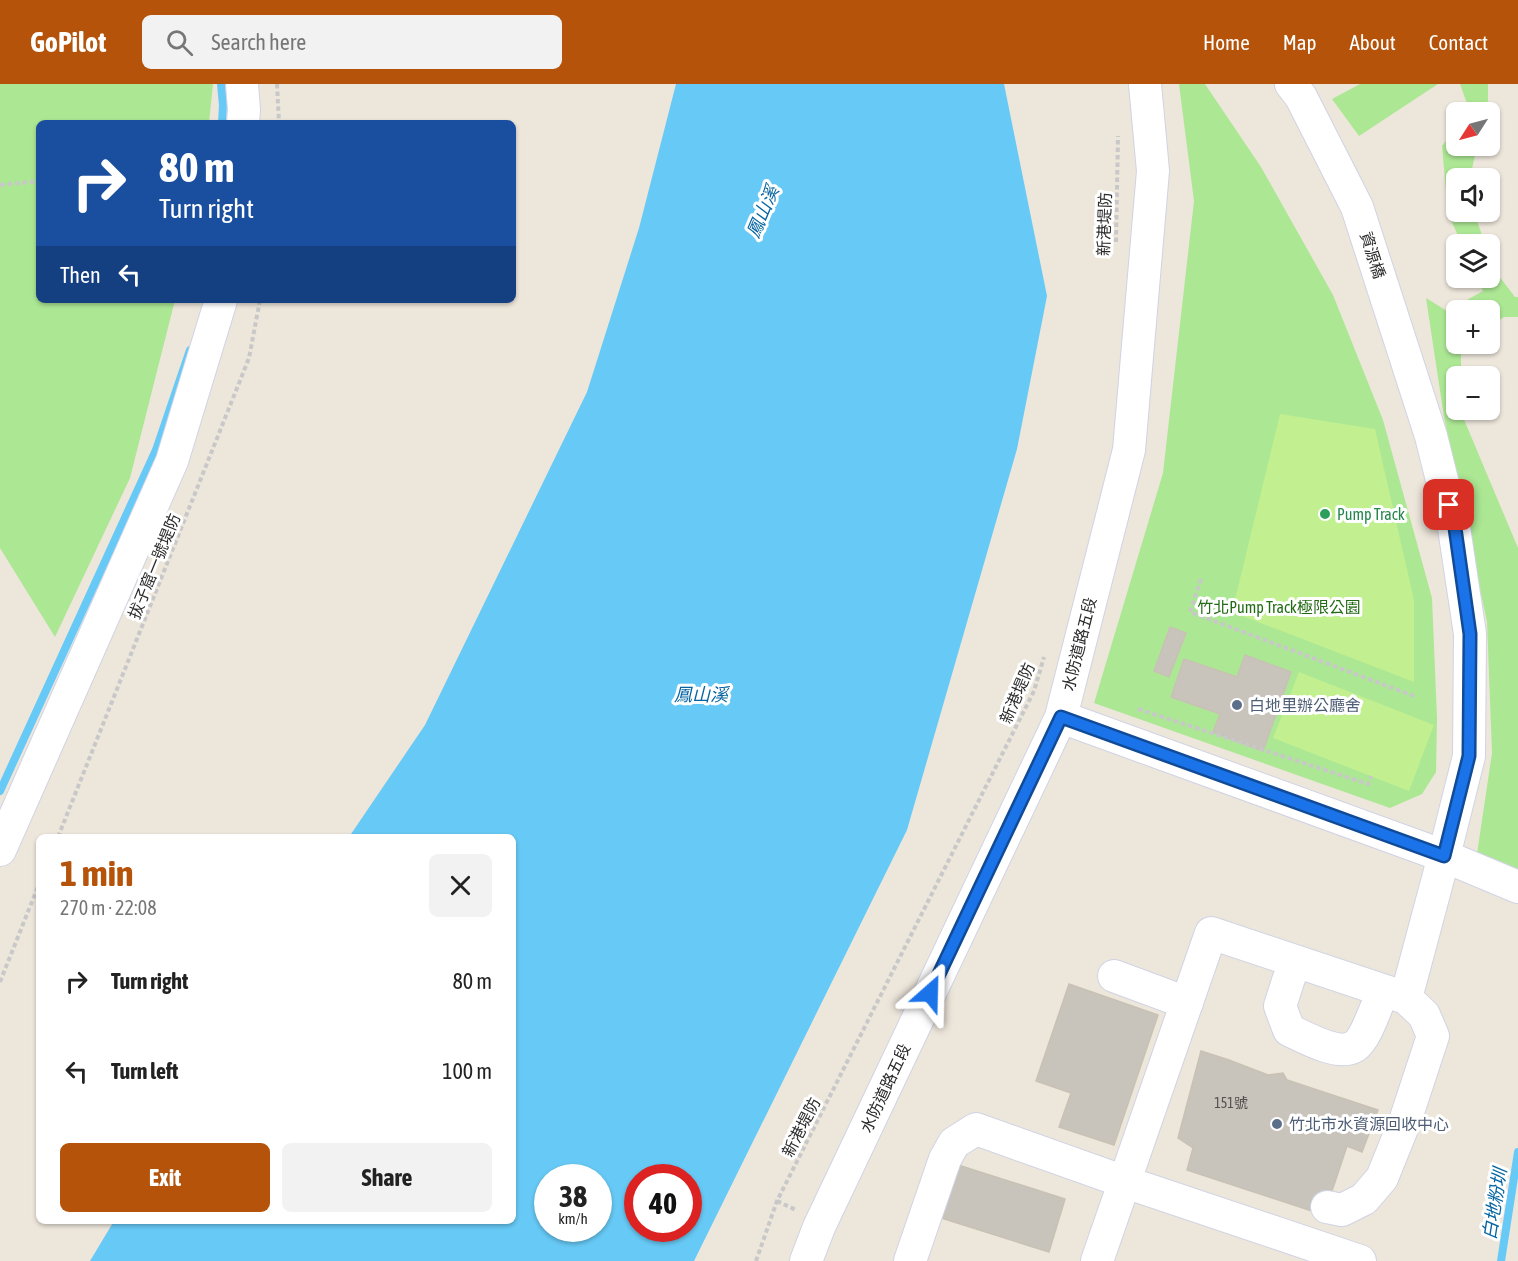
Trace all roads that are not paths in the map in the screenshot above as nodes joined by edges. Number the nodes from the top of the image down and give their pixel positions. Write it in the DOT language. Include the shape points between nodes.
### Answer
graph roads {
  1 [pos="242,84"];
  2 [pos="1145,84"];
  3 [pos="1291,84"];
  4 [pos="243,120"];
  5 [pos="220,303"];
  6 [pos="1061,717"];
  7 [pos="0,850"];
  8 [pos="1444,856"];
  9 [pos="1518,887"];
  10 [pos="1295,963"];
  11 [pos="1114,976"];
  12 [pos="1394,995"];
  13 [pos="1187,1003"];
  14 [pos="1125,1182"];
  15 [pos="1327,1207"];
  16 [pos="806,1261"];
  17 [pos="910,1261"];
  18 [pos="1097,1261"];
  19 [pos="1359,1261"];
  1 -- 4 [label="street"];
  2 -- 6 [label="street, 水防道路五段" via="1153,171 1129,450"];
  3 -- 8 [label="street, 資源橋" via="1357,207 1431,435 1455,528 1470,634 1469,756"];
  5 -- 7 [label="street" via="172,461"];
  6 -- 8 [label="street"];
  6 -- 16 [label="street, 水防道路五段"];
  8 -- 9 [label="street"];
  8 -- 12 [label="street, 資源橋"];
  10 -- 12 [label="street"];
  10 -- 12 [label="street, 資源橋" via="1280,1006 1289,1030 1311,1041 1340,1050 1355,1046"];
  10 -- 13 [label="street" via="1211,933"];
  11 -- 13 [label="street"];
  12 -- 15 [label="street" via="1424,1015 1433,1036 1382,1178 1364,1199 1342,1210"];
  13 -- 14 [label="street"];
  14 -- 17 [label="street" via="976,1129 954,1143 945,1159"];
  14 -- 18 [label="street"];
  14 -- 19 [label="street"];
}
